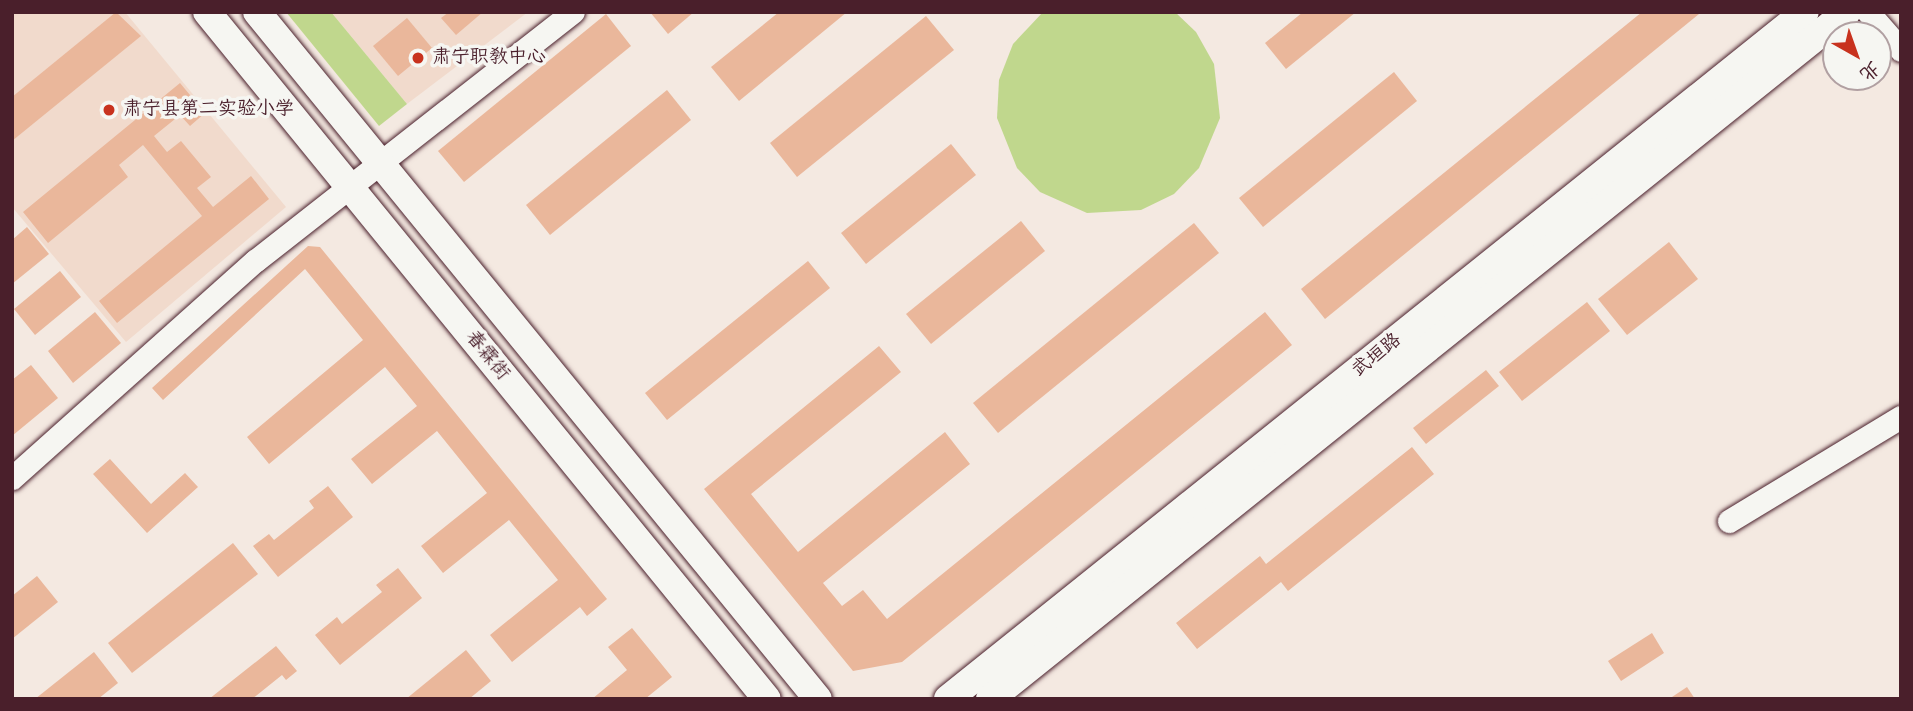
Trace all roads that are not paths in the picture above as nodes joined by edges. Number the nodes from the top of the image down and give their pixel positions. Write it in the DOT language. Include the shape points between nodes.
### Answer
graph roads {
  1 [pos="207,12"];
  2 [pos="257,12"];
  3 [pos="573,12"];
  4 [pos="1805,12"];
  5 [pos="1847,12"];
  6 [pos="1868,12"];
  7 [pos="1901,50"];
  8 [pos="380,163"];
  9 [pos="350,187"];
  10 [pos="1901,417"];
  11 [pos="12,478"];
  12 [pos="1729,521"];
  13 [pos="767,699"];
  14 [pos="818,699"];
  15 [pos="948,699"];
  16 [pos="990,699"];
  1 -- 9 [label="main road, 春霖街"];
  2 -- 8 [label="main road, 春霖街"];
  3 -- 8 [label="street"];
  4 -- 15 [label="main road, 武垣路"];
  5 -- 16 [label="main road, 武垣路"];
  6 -- 7 [label="street"];
  8 -- 9 [label="street"];
  8 -- 14 [label="main road, 春霖街"];
  9 -- 11 [label="street" via="255,261"];
  9 -- 13 [label="main road, 春霖街"];
  10 -- 12 [label="street"];
}
